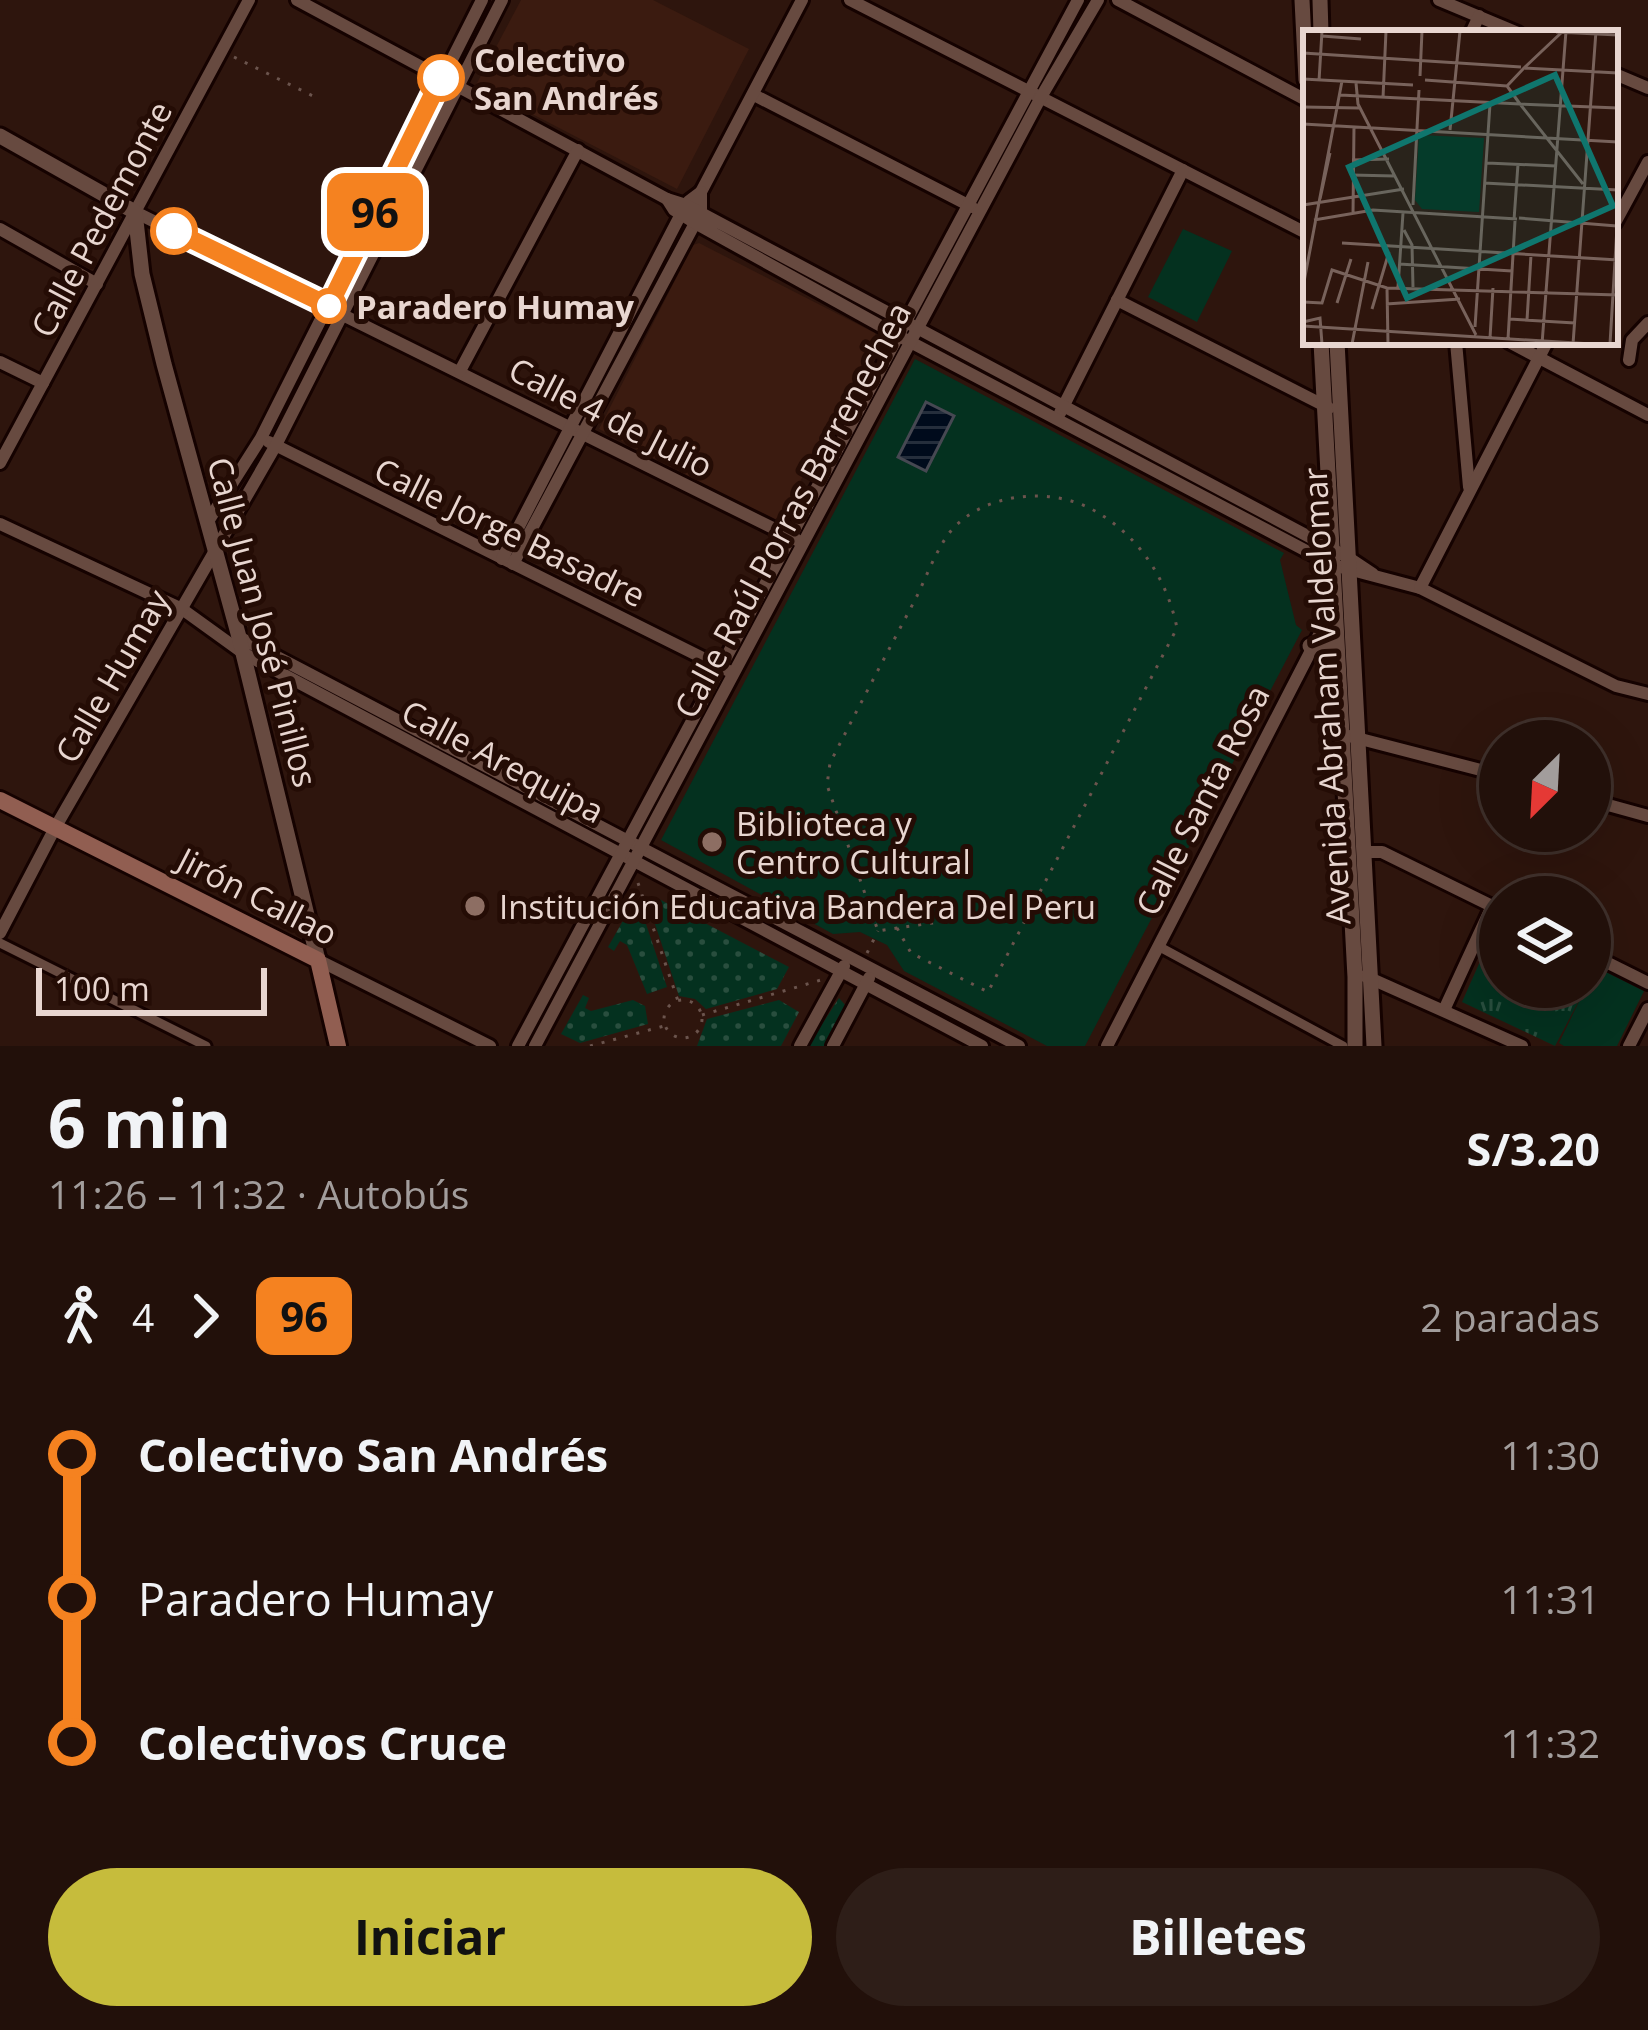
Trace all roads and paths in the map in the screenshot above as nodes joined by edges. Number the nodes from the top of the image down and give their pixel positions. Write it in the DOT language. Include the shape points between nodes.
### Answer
graph roads {
  1 [pos="249,0"];
  2 [pos="297,0"];
  3 [pos="482,0"];
  4 [pos="502,0"];
  5 [pos="802,0"];
  6 [pos="850,0"];
  7 [pos="1078,0"];
  8 [pos="1098,0"];
  9 [pos="1118,0"];
  10 [pos="1302,0"];
  11 [pos="1320,0"];
  12 [pos="1439,0"];
  13 [pos="1479,16"];
  14 [pos="1304,30"];
  15 [pos="1322,30"];
  16 [pos="1472,30"];
  17 [pos="1511,30"];
  18 [pos="222,51"];
  19 [pos="1618,75"];
  20 [pos="442,77"];
  21 [pos="457,85"];
  22 [pos="1648,88"];
  23 [pos="754,94"];
  24 [pos="1035,94"];
  25 [pos="317,98"];
  26 [pos="1303,98"];
  27 [pos="0,136"];
  28 [pos="578,150"];
  29 [pos="1648,162"];
  30 [pos="1183,170"];
  31 [pos="701,192"];
  32 [pos="974,208"];
  33 [pos="684,209"];
  34 [pos="135,212"];
  35 [pos="1618,217"];
  36 [pos="698,218"];
  37 [pos="0,229"];
  38 [pos="1303,231"];
  39 [pos="97,284"];
  40 [pos="1117,300"];
  41 [pos="329,306"];
  42 [pos="344,314"];
  43 [pos="1648,322"];
  44 [pos="910,333"];
  45 [pos="1322,345"];
  46 [pos="1337,345"];
  47 [pos="1456,345"];
  48 [pos="1515,345"];
  49 [pos="1545,345"];
  50 [pos="1538,357"];
  51 [pos="1630,360"];
  52 [pos="0,362"];
  53 [pos="460,371"];
  54 [pos="43,383"];
  55 [pos="1332,408"];
  56 [pos="1060,413"];
  57 [pos="1648,415"];
  58 [pos="577,431"];
  59 [pos="261,438"];
  60 [pos="276,446"];
  61 [pos="0,463"];
  62 [pos="1470,488"];
  63 [pos="207,523"];
  64 [pos="0,524"];
  65 [pos="797,540"];
  66 [pos="214,551"];
  67 [pos="508,562"];
  68 [pos="1342,564"];
  69 [pos="1420,588"];
  70 [pos="1334,605"];
  71 [pos="182,609"];
  72 [pos="241,645"];
  73 [pos="1310,646"];
  74 [pos="1338,655"];
  75 [pos="729,671"];
  76 [pos="1648,694"];
  77 [pos="1350,736"];
  78 [pos="1479,770"];
  79 [pos="0,800"];
  80 [pos="1611,806"];
  81 [pos="1648,816"];
  82 [pos="55,828"];
  83 [pos="634,843"];
  84 [pos="1364,852"];
  85 [pos="626,857"];
  86 [pos="638,881"];
  87 [pos="1479,900"];
  88 [pos="1031,909"];
  89 [pos="897,928"];
  90 [pos="878,931"];
  91 [pos="0,933"];
  92 [pos="1479,941"];
  93 [pos="0,944"];
  94 [pos="1158,946"];
  95 [pos="318,960"];
  96 [pos="1611,964"];
  97 [pos="856,967"];
  98 [pos="1363,977"];
  99 [pos="824,980"];
  100 [pos="1648,983"];
  101 [pos="866,986"];
  102 [pos="678,1001"];
  103 [pos="1648,1009"];
  104 [pos="1444,1010"];
  105 [pos="702,1015"];
  106 [pos="666,1025"];
  107 [pos="689,1037"];
  108 [pos="206,1046"];
  109 [pos="338,1046"];
  110 [pos="490,1046"];
  111 [pos="518,1046"];
  112 [pos="535,1046"];
  113 [pos="590,1046"];
  114 [pos="692,1046"];
  115 [pos="800,1046"];
  116 [pos="833,1046"];
  117 [pos="982,1046"];
  118 [pos="1019,1046"];
  119 [pos="1107,1046"];
  120 [pos="1343,1046"];
  121 [pos="1355,1046"];
  122 [pos="1374,1046"];
  123 [pos="1522,1046"];
  124 [pos="1629,1046"];
  1 -- 18 [label="street, Calle Pedemonte"];
  2 -- 20 [label="street"];
  3 -- 20 [label="street"];
  4 -- 21 [label="street, Calle Humay"];
  5 -- 23 [label="street"];
  6 -- 24 [label="street"];
  7 -- 24 [label="street, Calle Raúl Porras Barrenechea"];
  8 -- 24 [label="street, Calle Raúl Porras Barrenechea"];
  9 -- 26 [label="street"];
  10 -- 14 [label="street"];
  11 -- 15 [label="street"];
  12 -- 13 [label="street"];
  13 -- 16 [label="street"];
  13 -- 17 [label="street"];
  18 -- 25 [label="path"];
  18 -- 34 [label="street, Calle Pedemonte"];
  19 -- 22 [label="street"];
  20 -- 21 [label="street"];
  20 -- 41 [label="street"];
  21 -- 28 [label="street"];
  21 -- 42 [label="street, Calle Humay"];
  23 -- 31 [label="street"];
  23 -- 32 [label="street"];
  24 -- 30 [label="street"];
  24 -- 32 [label="street, Calle Raúl Porras Barrenechea"];
  27 -- 34 [label="street"];
  28 -- 33 [label="street"];
  28 -- 53 [label="street"];
  29 -- 35 [label="street"];
  30 -- 38 [label="street"];
  30 -- 40 [label="street"];
  31 -- 33 [label="street"];
  31 -- 36 [label="street"];
  32 -- 44 [label="street, Calle Raúl Porras Barrenechea"];
  33 -- 36 [label="street"];
  33 -- 58 [label="street"];
  34 -- 39 [label="street, Calle Pedemonte"];
  34 -- 41 [label="street, Calle 4 de Julio"];
  34 -- 63 [label="street, Calle Juan José Pinillos" via="142,274"];
  36 -- 44 [label="street"];
  36 -- 58 [label="street"];
  37 -- 39 [label="street"];
  39 -- 54 [label="street, Calle Pedemonte"];
  40 -- 55 [label="street"];
  40 -- 56 [label="street"];
  41 -- 42 [label="street, Calle 4 de Julio"];
  41 -- 59 [label="street"];
  42 -- 53 [label="street, Calle 4 de Julio"];
  42 -- 60 [label="street, Calle Humay"];
  43 -- 51 [label="street" via="1632,340"];
  44 -- 56 [label="street"];
  44 -- 65 [label="street, Calle Raúl Porras Barrenechea"];
  45 -- 55 [label="street, Avenida Abraham Valdelomar"];
  46 -- 55 [label="street, Avenida Abraham Valdelomar"];
  47 -- 62 [label="street"];
  48 -- 50 [label="street"];
  49 -- 50 [label="street"];
  50 -- 57 [label="street"];
  50 -- 62 [label="street"];
  52 -- 54 [label="street"];
  53 -- 58 [label="street, Calle 4 de Julio"];
  54 -- 61 [label="street, Calle Pedemonte"];
  55 -- 68 [label="street, Avenida Abraham Valdelomar"];
  56 -- 68 [label="street"];
  58 -- 65 [label="street, Calle 4 de Julio"];
  58 -- 67 [label="street"];
  59 -- 60 [label="street, Calle Jorge Basadre"];
  59 -- 63 [label="street"];
  60 -- 66 [label="street, Calle Humay"];
  60 -- 67 [label="street, Calle Jorge Basadre"];
  62 -- 69 [label="street"];
  63 -- 66 [label="street, Calle Juan José Pinillos"];
  64 -- 71 [label="street, Calle Arequipa"];
  65 -- 75 [label="street, Calle Raúl Porras Barrenechea"];
  66 -- 71 [label="street, Calle Humay"];
  66 -- 72 [label="street, Calle Juan José Pinillos"];
  67 -- 75 [label="street, Calle Jorge Basadre"];
  68 -- 69 [label="street"];
  68 -- 70 [label="street, Avenida Abraham Valdelomar"];
  68 -- 77 [label="street, Avenida Abraham Valdelomar"];
  69 -- 76 [label="street" via="1616,686"];
  70 -- 73 [label="street, Calle Santa Rosa"];
  70 -- 74 [label="street, Avenida Abraham Valdelomar"];
  71 -- 72 [label="street, Calle Arequipa"];
  71 -- 82 [label="street, Calle Humay"];
  72 -- 83 [label="street, Calle Arequipa"];
  72 -- 85 [label="street, Calle Arequipa"];
  72 -- 95 [label="street, Calle Juan José Pinillos"];
  73 -- 74 [label="street" via="1324,642"];
  73 -- 94 [label="street, Calle Santa Rosa"];
  74 -- 77 [label="street, Avenida Abraham Valdelomar"];
  75 -- 83 [label="street, Calle Raúl Porras Barrenechea"];
  77 -- 78 [label="street"];
  77 -- 84 [label="street, Avenida Abraham Valdelomar"];
  77 -- 98 [label="street, Avenida Abraham Valdelomar"];
  79 -- 82 [label="main road, Jirón Callao"];
  80 -- 81 [label="street"];
  82 -- 91 [label="street, Calle Humay"];
  82 -- 95 [label="main road, Jirón Callao"];
  83 -- 85 [label="street, Calle Raúl Porras Barrenechea"];
  83 -- 97 [label="street, Calle Arequipa"];
  84 -- 87 [label="street" via="1382,852"];
  84 -- 98 [label="street, Avenida Abraham Valdelomar"];
  85 -- 97 [label="street, Calle Arequipa"];
  85 -- 111 [label="street, Calle Raúl Porras Barrenechea"];
  85 -- 112 [label="street, Calle Raúl Porras Barrenechea"];
  86 -- 102 [label="path"];
  88 -- 89 [label="path"];
  88 -- 89 [label="path" via="988,992 911,953"];
  88 -- 90 [label="path" via="1177,628 1171,599 1120,525 1052,496 1002,499 951,531 830,763 832,804"];
  89 -- 90 [label="path"];
  90 -- 97 [label="path"];
  92 -- 104 [label="street"];
  93 -- 108 [label="street"];
  94 -- 119 [label="street, Calle Santa Rosa"];
  94 -- 120 [label="street"];
  95 -- 109 [label="main road, Calle Juan José Pinillos"];
  95 -- 110 [label="street, Jirón Callao"];
  96 -- 100 [label="street"];
  97 -- 101 [label="street"];
  97 -- 101 [label="street, Calle Arequipa"];
  97 -- 115 [label="street"];
  97 -- 118 [label="street, Calle Arequipa"];
  98 -- 104 [label="street"];
  98 -- 121 [label="street, Avenida Abraham Valdelomar"];
  98 -- 122 [label="street, Avenida Abraham Valdelomar"];
  99 -- 105 [label="path"];
  101 -- 116 [label="street"];
  101 -- 117 [label="street, Calle Arequipa"];
  102 -- 105 [label="path"];
  102 -- 106 [label="path" via="666,1011"];
  103 -- 124 [label="street"];
  104 -- 123 [label="street"];
  105 -- 107 [label="path"];
  106 -- 107 [label="path" via="676,1037"];
  106 -- 113 [label="path"];
  107 -- 114 [label="path"];
}
